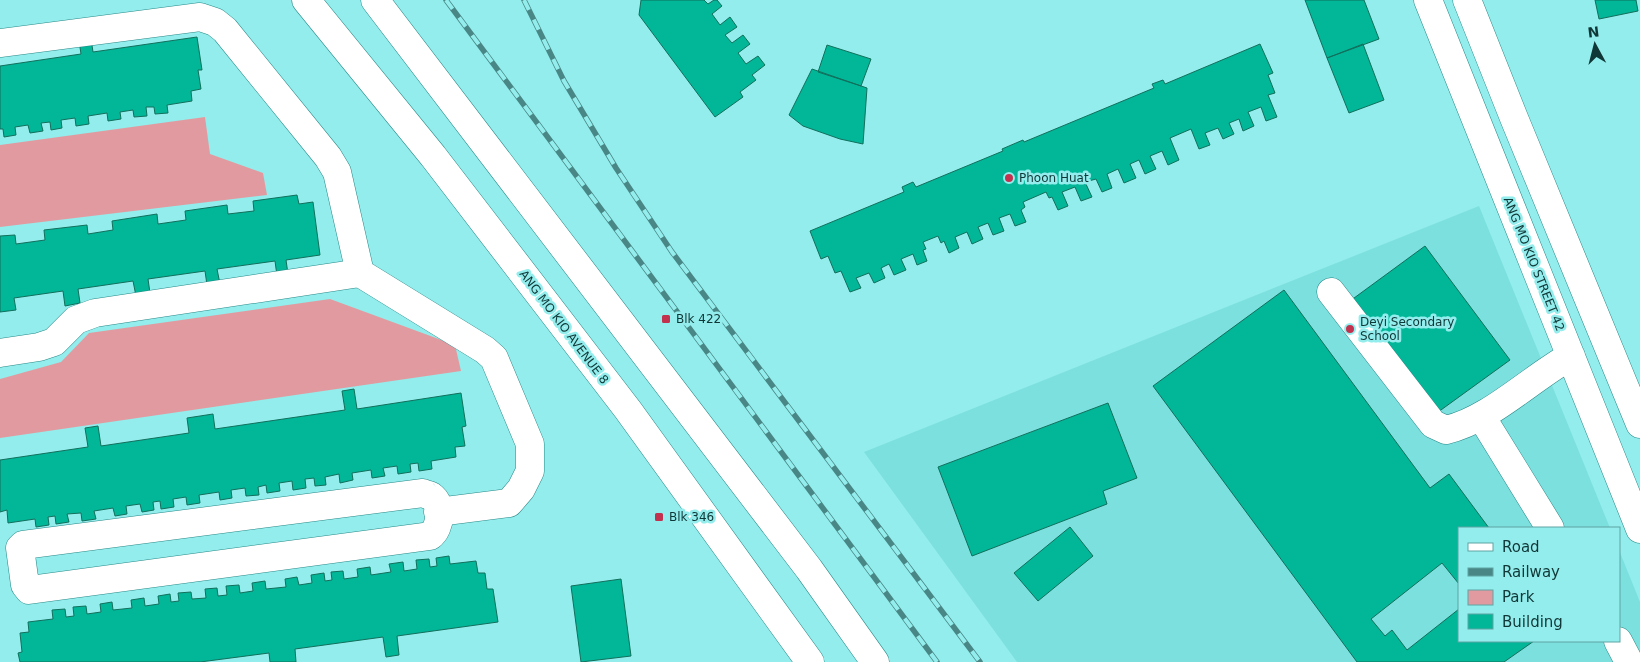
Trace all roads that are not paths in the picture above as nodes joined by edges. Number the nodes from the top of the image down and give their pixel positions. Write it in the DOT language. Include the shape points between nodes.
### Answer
graph roads {
  1 [pos="306,0"];
  2 [pos="375,0"];
  3 [pos="1428,0"];
  4 [pos="1467,0"];
  5 [pos="0,42"];
  6 [pos="360,273"];
  7 [pos="1331,292"];
  8 [pos="0,354"];
  9 [pos="1571,356"];
  10 [pos="1481,416"];
  11 [pos="1640,424"];
  12 [pos="438,512"];
  13 [pos="1549,527"];
  14 [pos="1640,529"];
  15 [pos="1619,642"];
  16 [pos="810,662"];
  17 [pos="875,662"];
  18 [pos="1629,662"];
  1 -- 16 [label="main road, ANG MO KIO AVENUE 8" via="433,156 628,410"];
  2 -- 17 [label="main road" via="809,569"];
  3 -- 9 [label="main road, ANG MO KIO STREET 42"];
  4 -- 11 [label="main road"];
  5 -- 6 [label="main road" via="200,17 215,22 225,30 337,172"];
  6 -- 8 [label="main road" via="95,313 76,320 54,342"];
  6 -- 12 [label="main road" via="494,358 530,444 530,472 510,503"];
  7 -- 10 [label="main road" via="1433,424 1446,430"];
  9 -- 10 [label="main road"];
  9 -- 14 [label="main road, ANG MO KIO STREET 42"];
  10 -- 13 [label="main road"];
  12 -- 12 [label="main road" via="439,523 430,536 29,590 25,585 20,548 23,545 423,493 436,502"];
  15 -- 18 [label="main road"];
}
